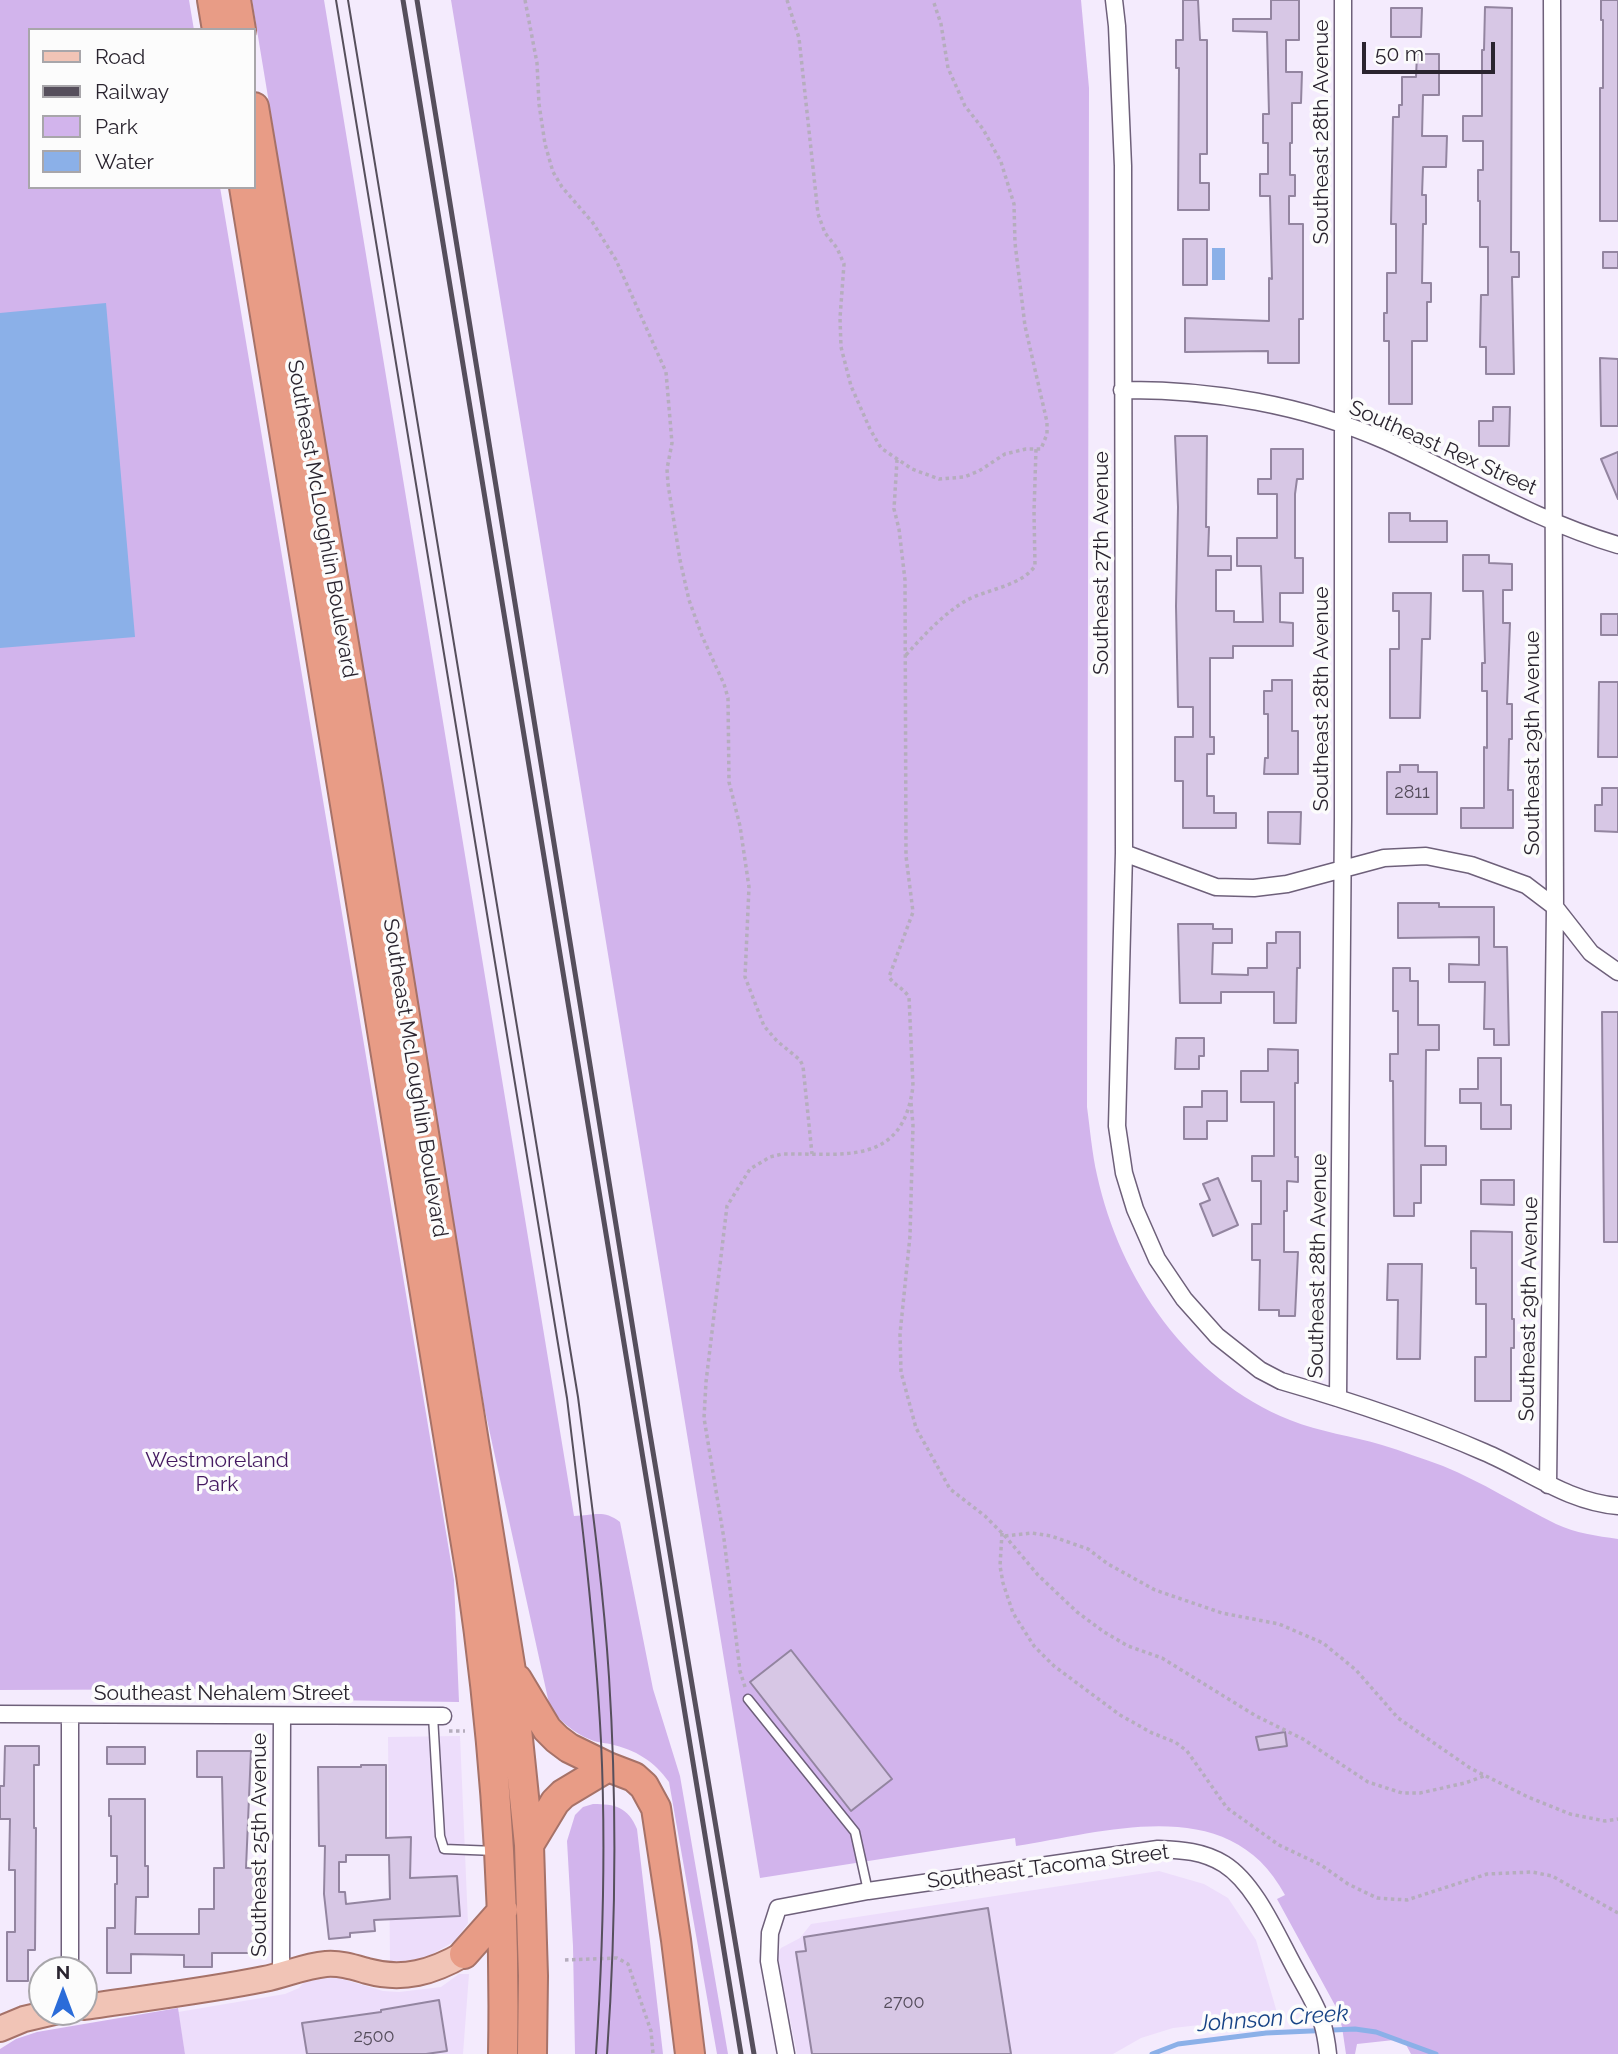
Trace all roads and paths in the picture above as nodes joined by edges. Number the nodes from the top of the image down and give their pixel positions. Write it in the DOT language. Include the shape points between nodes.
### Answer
graph roads {
  1 [pos="212,0"];
  2 [pos="236,0"];
  3 [pos="525,0"];
  4 [pos="787,0"];
  5 [pos="933,0"];
  6 [pos="1114,0"];
  7 [pos="1343,0"];
  8 [pos="1552,0"];
  9 [pos="217,28"];
  10 [pos="241,28"];
  11 [pos="256,119"];
  12 [pos="244,189"];
  13 [pos="1122,390"];
  14 [pos="1343,424"];
  15 [pos="1036,449"];
  16 [pos="897,460"];
  17 [pos="1553,520"];
  18 [pos="1618,545"];
  19 [pos="904,656"];
  20 [pos="1124,853"];
  21 [pos="1341,869"];
  22 [pos="1555,907"];
  23 [pos="1618,972"];
  24 [pos="911,1100"];
  25 [pos="813,1154"];
  26 [pos="1338,1398"];
  27 [pos="1548,1485"];
  28 [pos="1618,1506"];
  29 [pos="1003,1534"];
  30 [pos="512,1671"];
  31 [pos="748,1699"];
  32 [pos="0,1714"];
  33 [pos="70,1715"];
  34 [pos="282,1716"];
  35 [pos="438,1716"];
  36 [pos="608,1767"];
  37 [pos="1484,1776"];
  38 [pos="1618,1819"];
  39 [pos="529,1845"];
  40 [pos="500,1851"];
  41 [pos="868,1891"];
  42 [pos="503,1910"];
  43 [pos="1618,1913"];
  44 [pos="464,1954"];
  45 [pos="70,1956"];
  46 [pos="565,1960"];
  47 [pos="281,1974"];
  48 [pos="98,2005"];
  49 [pos="28,2018"];
  50 [pos="0,2029"];
  51 [pos="690,2051"];
  52 [pos="503,2054"];
  53 [pos="532,2054"];
  54 [pos="653,2054"];
  55 [pos="786,2054"];
  56 [pos="1328,2054"];
  1 -- 9 [label="highway"];
  2 -- 10 [label="highway"];
  3 -- 25 [label="path" via="553,172 616,260 666,372 672,443 668,484 680,560 693,612 728,698 729,782 749,887 745,976 764,1026 803,1066"];
  4 -- 16 [label="path" via="799,38 818,214 844,264 841,347 851,386 870,429 881,449"];
  5 -- 15 [label="path" via="948,68 965,106 1001,162 1014,204 1025,326 1047,422 1041,449"];
  6 -- 13 [label="street, Southeast 27th Avenue" via="1123,166"];
  7 -- 14 [label="street, Southeast 28th Avenue"];
  8 -- 17 [label="street, Southeast 29th Avenue"];
  11 -- 30 [label="highway, Southeast McLoughlin Boulevard"];
  12 -- 40 [label="highway, Southeast McLoughlin Boulevard" via="471,1575 487,1691"];
  13 -- 14 [label="street, Southeast Rex Street" via="1167,389 1231,397"];
  13 -- 20 [label="street, Southeast 27th Avenue"];
  14 -- 17 [label="street, Southeast Rex Street"];
  14 -- 21 [label="street, Southeast 28th Avenue"];
  15 -- 16 [label="path" via="1005,454 964,477 939,479"];
  15 -- 19 [label="path" via="1035,566 1022,578 967,601 937,621"];
  16 -- 19 [label="path" via="894,509 905,580"];
  17 -- 18 [label="street, Southeast Rex Street"];
  17 -- 22 [label="street, Southeast 29th Avenue"];
  19 -- 24 [label="path" via="906,856 913,912 889,977 909,997"];
  20 -- 21 [label="street" via="1216,887 1287,884"];
  20 -- 26 [label="street, Southeast 27th Avenue" via="1117,1126 1135,1209 1157,1259 1217,1336 1281,1381"];
  21 -- 22 [label="street" via="1384,858 1426,856 1471,865 1526,885"];
  21 -- 26 [label="street, Southeast 28th Avenue"];
  22 -- 23 [label="street" via="1591,953"];
  22 -- 27 [label="street, Southeast 29th Avenue"];
  24 -- 25 [label="path" via="883,1145 858,1153"];
  24 -- 29 [label="path" via="910,1236 900,1334 901,1372 916,1428 939,1473 950,1489"];
  25 -- 31 [label="path" via="782,1154 750,1169 727,1206 724,1220 704,1418 740,1671"];
  26 -- 27 [label="street, Southeast 27th Avenue" via="1488,1453"];
  27 -- 28 [label="street, Southeast 27th Avenue" via="1580,1499"];
  29 -- 37 [label="path" via="1051,1536 1087,1549 1155,1590 1222,1613 1279,1624 1323,1643 1356,1670 1398,1718"];
  29 -- 37 [label="path" via="1038,1575 1104,1632 1128,1647 1162,1658 1368,1782 1402,1793 1420,1793"];
  29 -- 43 [label="path" via="1003,1583 1013,1613 1034,1646 1120,1715 1187,1751 1227,1808 1279,1845 1377,1898 1407,1900 1487,1874 1532,1872 1552,1876"];
  30 -- 36 [label="highway" via="557,1739"];
  30 -- 39 [label="highway, Southeast McLoughlin Boulevard"];
  31 -- 41 [label="lane" via="855,1832"];
  32 -- 33 [label="street, Southeast Nehalem Street"];
  33 -- 34 [label="street, Southeast Nehalem Street"];
  33 -- 45 [label="street"];
  34 -- 35 [label="street, Southeast Nehalem Street"];
  34 -- 47 [label="street, Southeast 25th Avenue"];
  35 -- 40 [label="lane" via="444,1849"];
  36 -- 39 [label="highway" via="563,1794"];
  36 -- 51 [label="highway" via="634,1777 656,1808"];
  37 -- 38 [label="path" via="1570,1814"];
  39 -- 53 [label="highway, Southeast McLoughlin Boulevard"];
  40 -- 42 [label="highway, Southeast McLoughlin Boulevard"];
  41 -- 55 [label="street, Southeast Tacoma Street" via="778,1908 770,1933 769,1961"];
  41 -- 56 [label="street, Southeast Tacoma Street" via="1158,1849 1195,1852 1227,1865 1261,1906 1322,2022"];
  42 -- 44 [label="highway"];
  42 -- 52 [label="highway, Southeast McLoughlin Boulevard"];
  44 -- 47 [label="main road" via="434,1969 403,1976 340,1964"];
  46 -- 54 [label="path" via="617,1958 628,1964 651,2031"];
  47 -- 48 [label="main road"];
  49 -- 50 [label="main road"];
}
